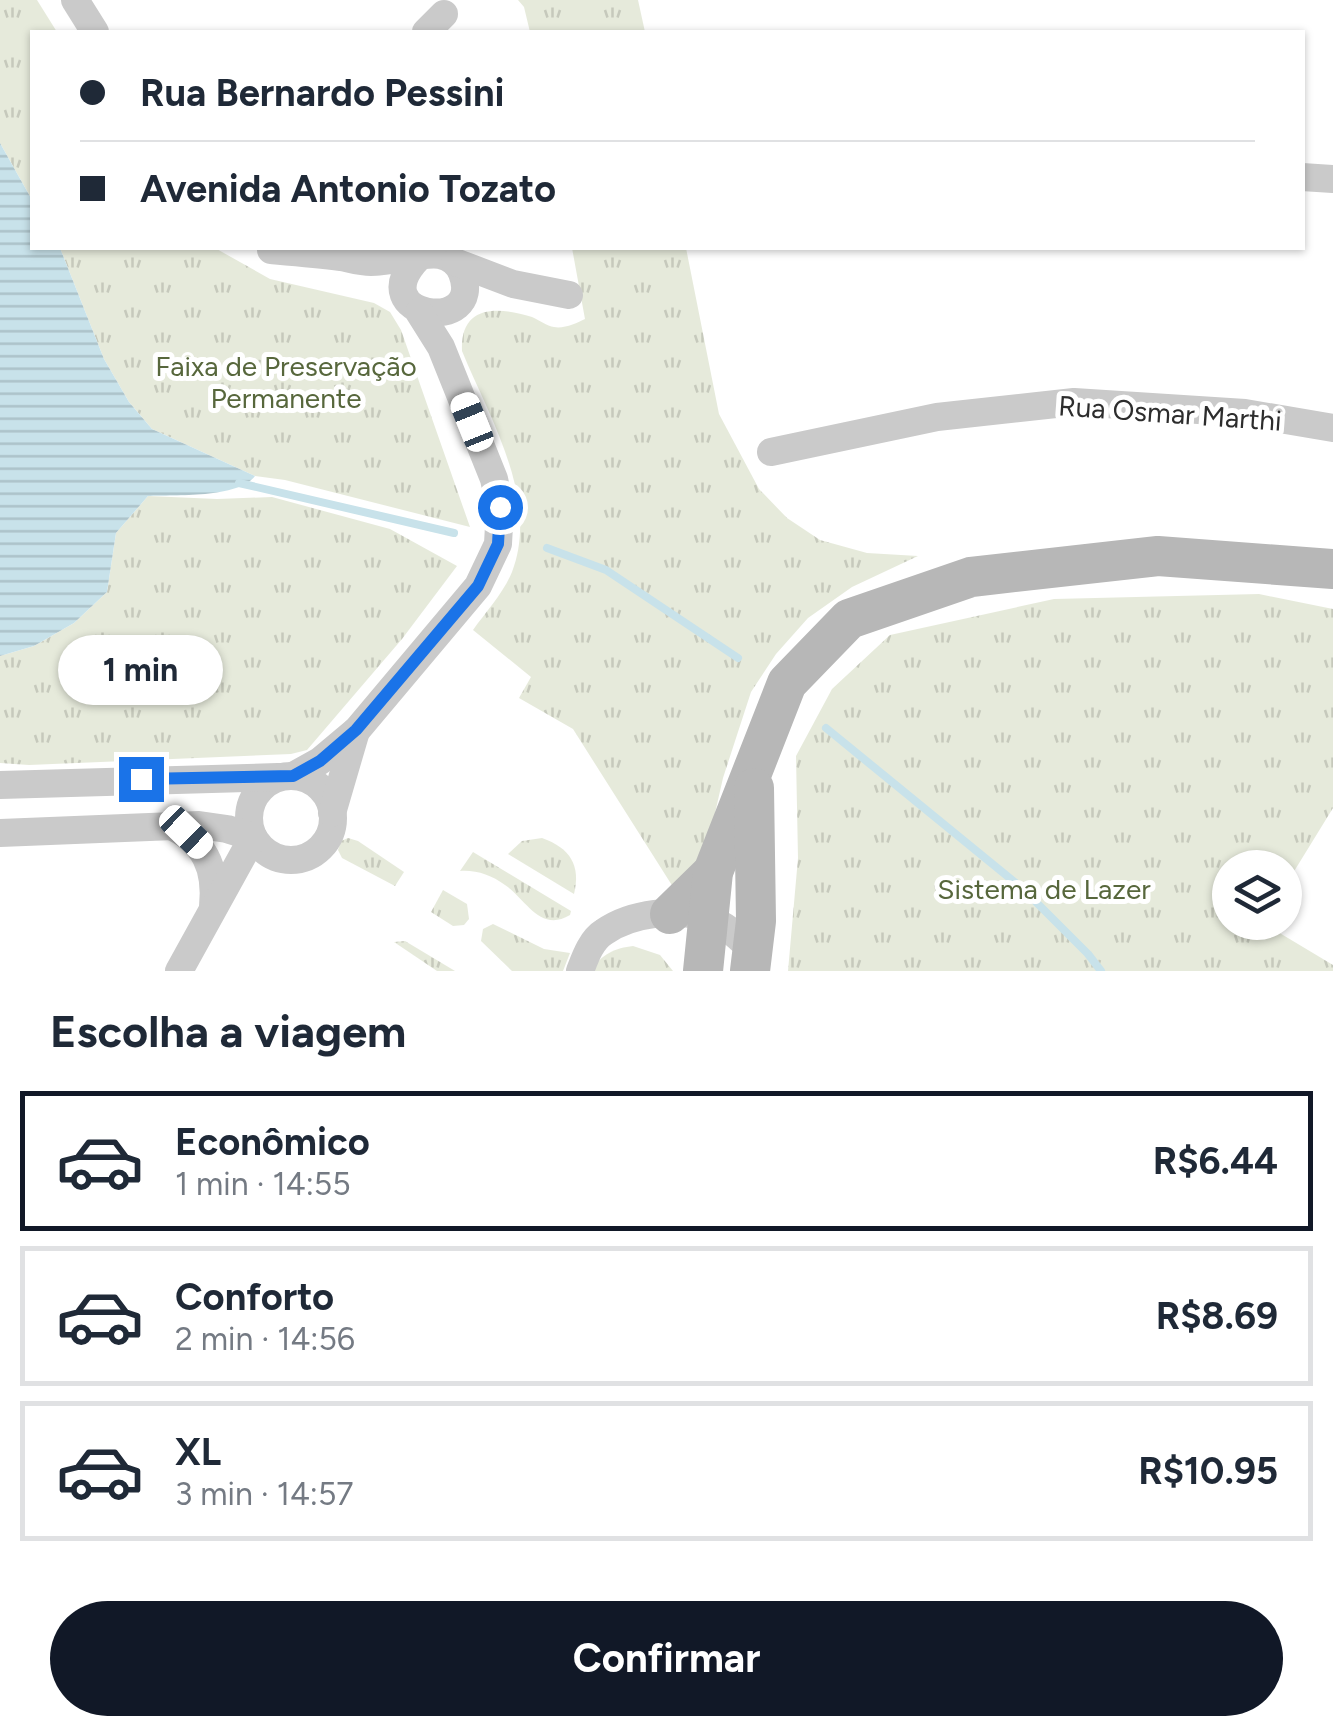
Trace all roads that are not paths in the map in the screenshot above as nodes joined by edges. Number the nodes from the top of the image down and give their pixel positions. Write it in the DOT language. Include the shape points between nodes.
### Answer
graph roads {
  1 [pos="75,0"];
  2 [pos="94,30"];
  3 [pos="1305,176"];
  4 [pos="1333,180"];
  5 [pos="302,250"];
  6 [pos="334,252"];
  7 [pos="418,258"];
  8 [pos="367,262"];
  9 [pos="455,262"];
  10 [pos="513,284"];
  11 [pos="403,285"];
  12 [pos="569,295"];
  13 [pos="456,305"];
  14 [pos="419,312"];
  15 [pos="441,348"];
  16 [pos="1333,428"];
  17 [pos="771,452"];
  18 [pos="1333,569"];
  19 [pos="356,730"];
  20 [pos="754,764"];
  21 [pos="286,777"];
  22 [pos="0,784"];
  23 [pos="332,813"];
  24 [pos="168,825"];
  25 [pos="0,832"];
  26 [pos="252,837"];
  27 [pos="274,857"];
  28 [pos="212,913"];
  29 [pos="689,916"];
  30 [pos="752,961"];
  31 [pos="179,971"];
  32 [pos="580,971"];
  33 [pos="703,971"];
  1 -- 2 [label="street"];
  3 -- 4 [label="street"];
  5 -- 6 [label="street"];
  6 -- 8 [label="street"];
  7 -- 8 [label="street"];
  7 -- 9 [label="street" via="433,253"];
  7 -- 11 [label="street"];
  8 -- 11 [label="street"];
  9 -- 10 [label="street"];
  9 -- 13 [label="street" via="465,283"];
  10 -- 12 [label="street"];
  10 -- 13 [label="street"];
  11 -- 14 [label="street"];
  13 -- 14 [label="street" via="435,315"];
  13 -- 15 [label="street"];
  14 -- 15 [label="street"];
  15 -- 19 [label="street" via="494,479 498,544 478,586"];
  16 -- 17 [label="street, Rua Osmar Marthi" via="1244,413 1074,402 937,417"];
  18 -- 20 [label="street" via="1158,556 971,576 849,618 787,684"];
  19 -- 21 [label="street" via="320,761"];
  19 -- 23 [label="street"];
  20 -- 29 [label="street"];
  20 -- 30 [label="street"];
  21 -- 22 [label="street"];
  21 -- 23 [label="street" via="320,788"];
  21 -- 26 [label="street" via="255,795"];
  23 -- 27 [label="street" via="332,828 316,852"];
  24 -- 25 [label="street"];
  24 -- 26 [label="street"];
  24 -- 28 [label="street" via="186,832 211,865"];
  26 -- 27 [label="street"];
  26 -- 28 [label="street"];
  27 -- 28 [label="street"];
  28 -- 31 [label="street"];
  29 -- 30 [label="street" via="735,934"];
  29 -- 32 [label="street" via="635,918 602,932"];
  29 -- 33 [label="street"];
}
